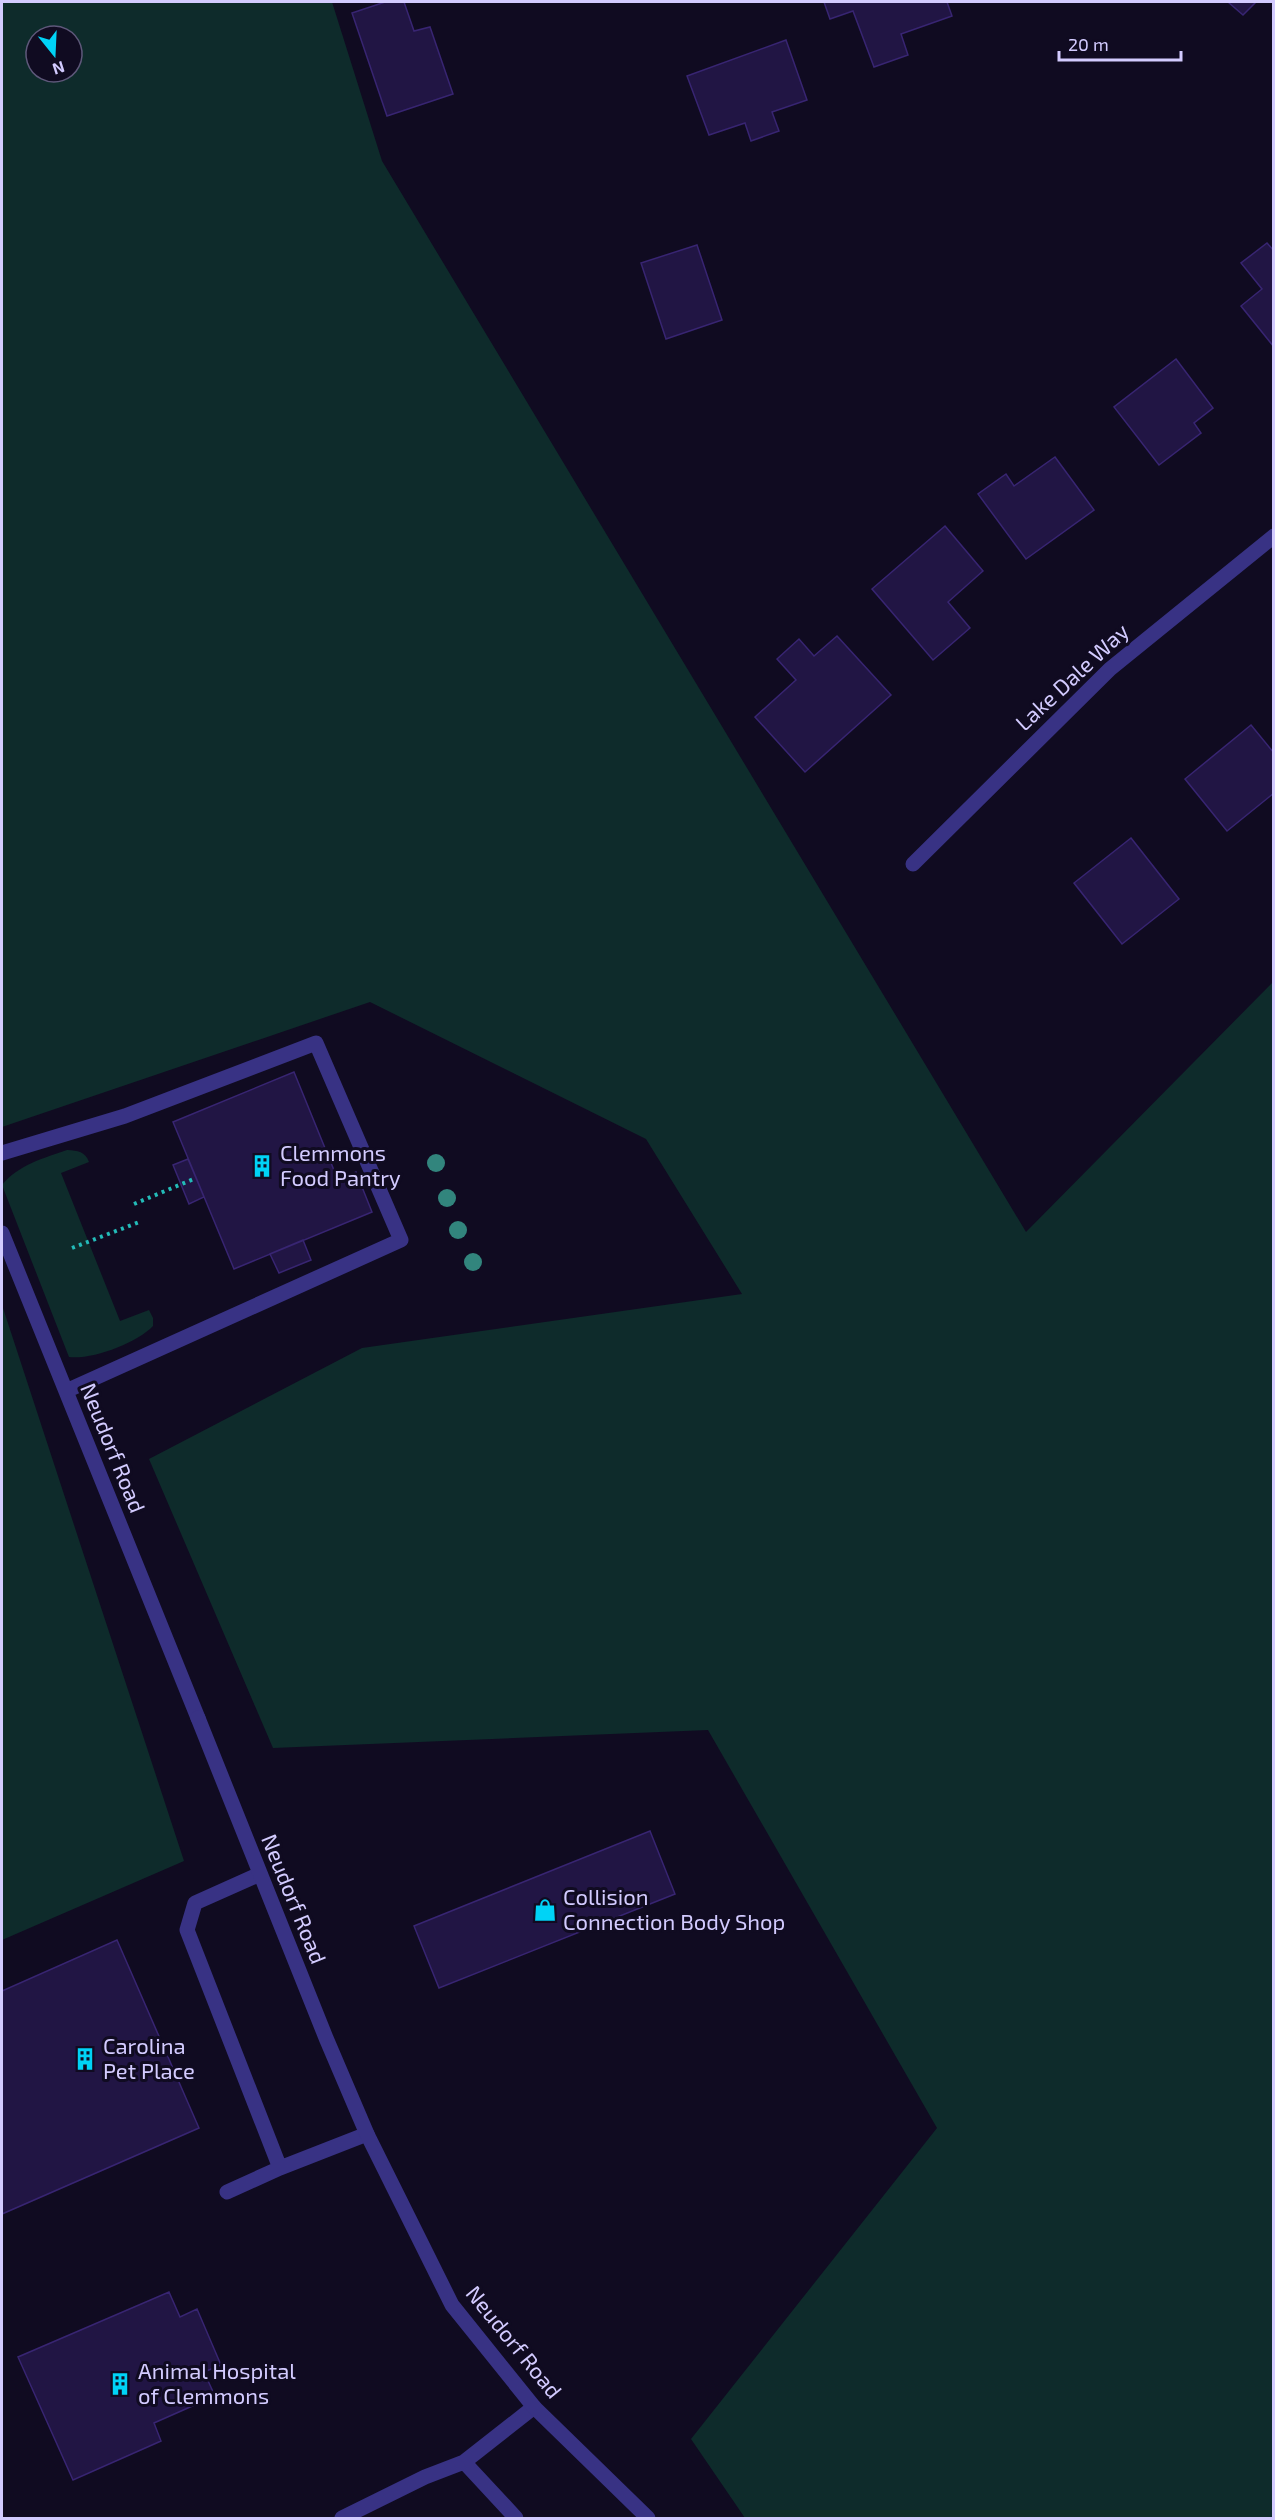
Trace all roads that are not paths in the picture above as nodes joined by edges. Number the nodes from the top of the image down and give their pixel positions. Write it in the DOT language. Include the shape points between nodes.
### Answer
graph roads {
  1 [pos="1274,536"];
  2 [pos="913,864"];
  3 [pos="2,1153"];
  4 [pos="2,1233"];
  5 [pos="66,1391"];
  6 [pos="260,1874"];
  7 [pos="367,2134"];
  8 [pos="280,2168"];
  9 [pos="227,2192"];
  10 [pos="534,2407"];
  11 [pos="464,2462"];
  12 [pos="342,2518"];
  13 [pos="516,2518"];
  14 [pos="648,2518"];
  1 -- 2 [label="street, Lake Dale Way" via="1110,669"];
  3 -- 5 [label="street" via="125,1116 316,1042 401,1240"];
  4 -- 5 [label="street, Neudorf Road"];
  5 -- 6 [label="street, Neudorf Road"];
  6 -- 7 [label="street, Neudorf Road"];
  6 -- 8 [label="street" via="195,1903 187,1930"];
  7 -- 8 [label="street"];
  7 -- 10 [label="street, Neudorf Road" via="452,2305"];
  8 -- 9 [label="street"];
  10 -- 11 [label="street"];
  10 -- 14 [label="street, Neudorf Road"];
  11 -- 12 [label="street"];
  11 -- 13 [label="street"];
}
